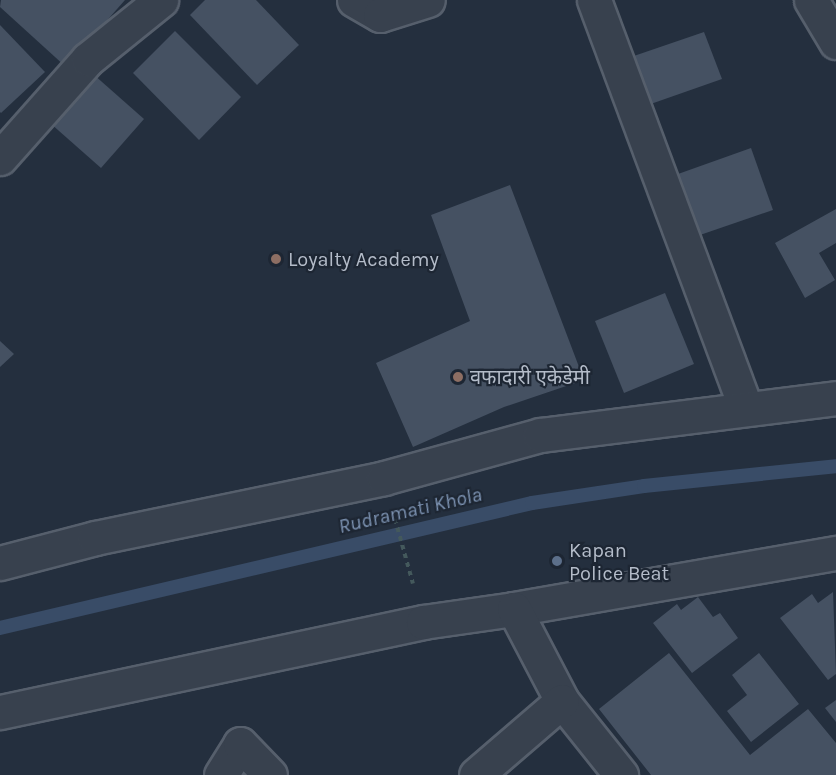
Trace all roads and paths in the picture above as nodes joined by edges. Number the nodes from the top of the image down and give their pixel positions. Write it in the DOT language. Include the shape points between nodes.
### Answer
graph roads {
  1 [pos="161,0"];
  2 [pos="354,0"];
  3 [pos="428,0"];
  4 [pos="594,0"];
  5 [pos="811,0"];
  6 [pos="836,42"];
  7 [pos="0,158"];
  8 [pos="836,398"];
  9 [pos="746,408"];
  10 [pos="384,478"];
  11 [pos="836,553"];
  12 [pos="0,563"];
  13 [pos="514,609"];
  14 [pos="423,622"];
  15 [pos="562,701"];
  16 [pos="0,712"];
  17 [pos="221,775"];
  18 [pos="270,775"];
  19 [pos="476,775"];
  20 [pos="621,775"];
  1 -- 7 [label="street" via="88,59"];
  2 -- 3 [label="street" via="380,15"];
  4 -- 9 [label="street"];
  5 -- 6 [label="street"];
  8 -- 9 [label="street"];
  9 -- 10 [label="street" via="540,435"];
  10 -- 12 [label="street" via="95,538"];
  10 -- 14 [label="path"];
  11 -- 13 [label="street"];
  13 -- 14 [label="street"];
  13 -- 15 [label="street"];
  14 -- 16 [label="street"];
  15 -- 19 [label="street"];
  15 -- 20 [label="street"];
  17 -- 18 [label="street" via="240,744"];
}
